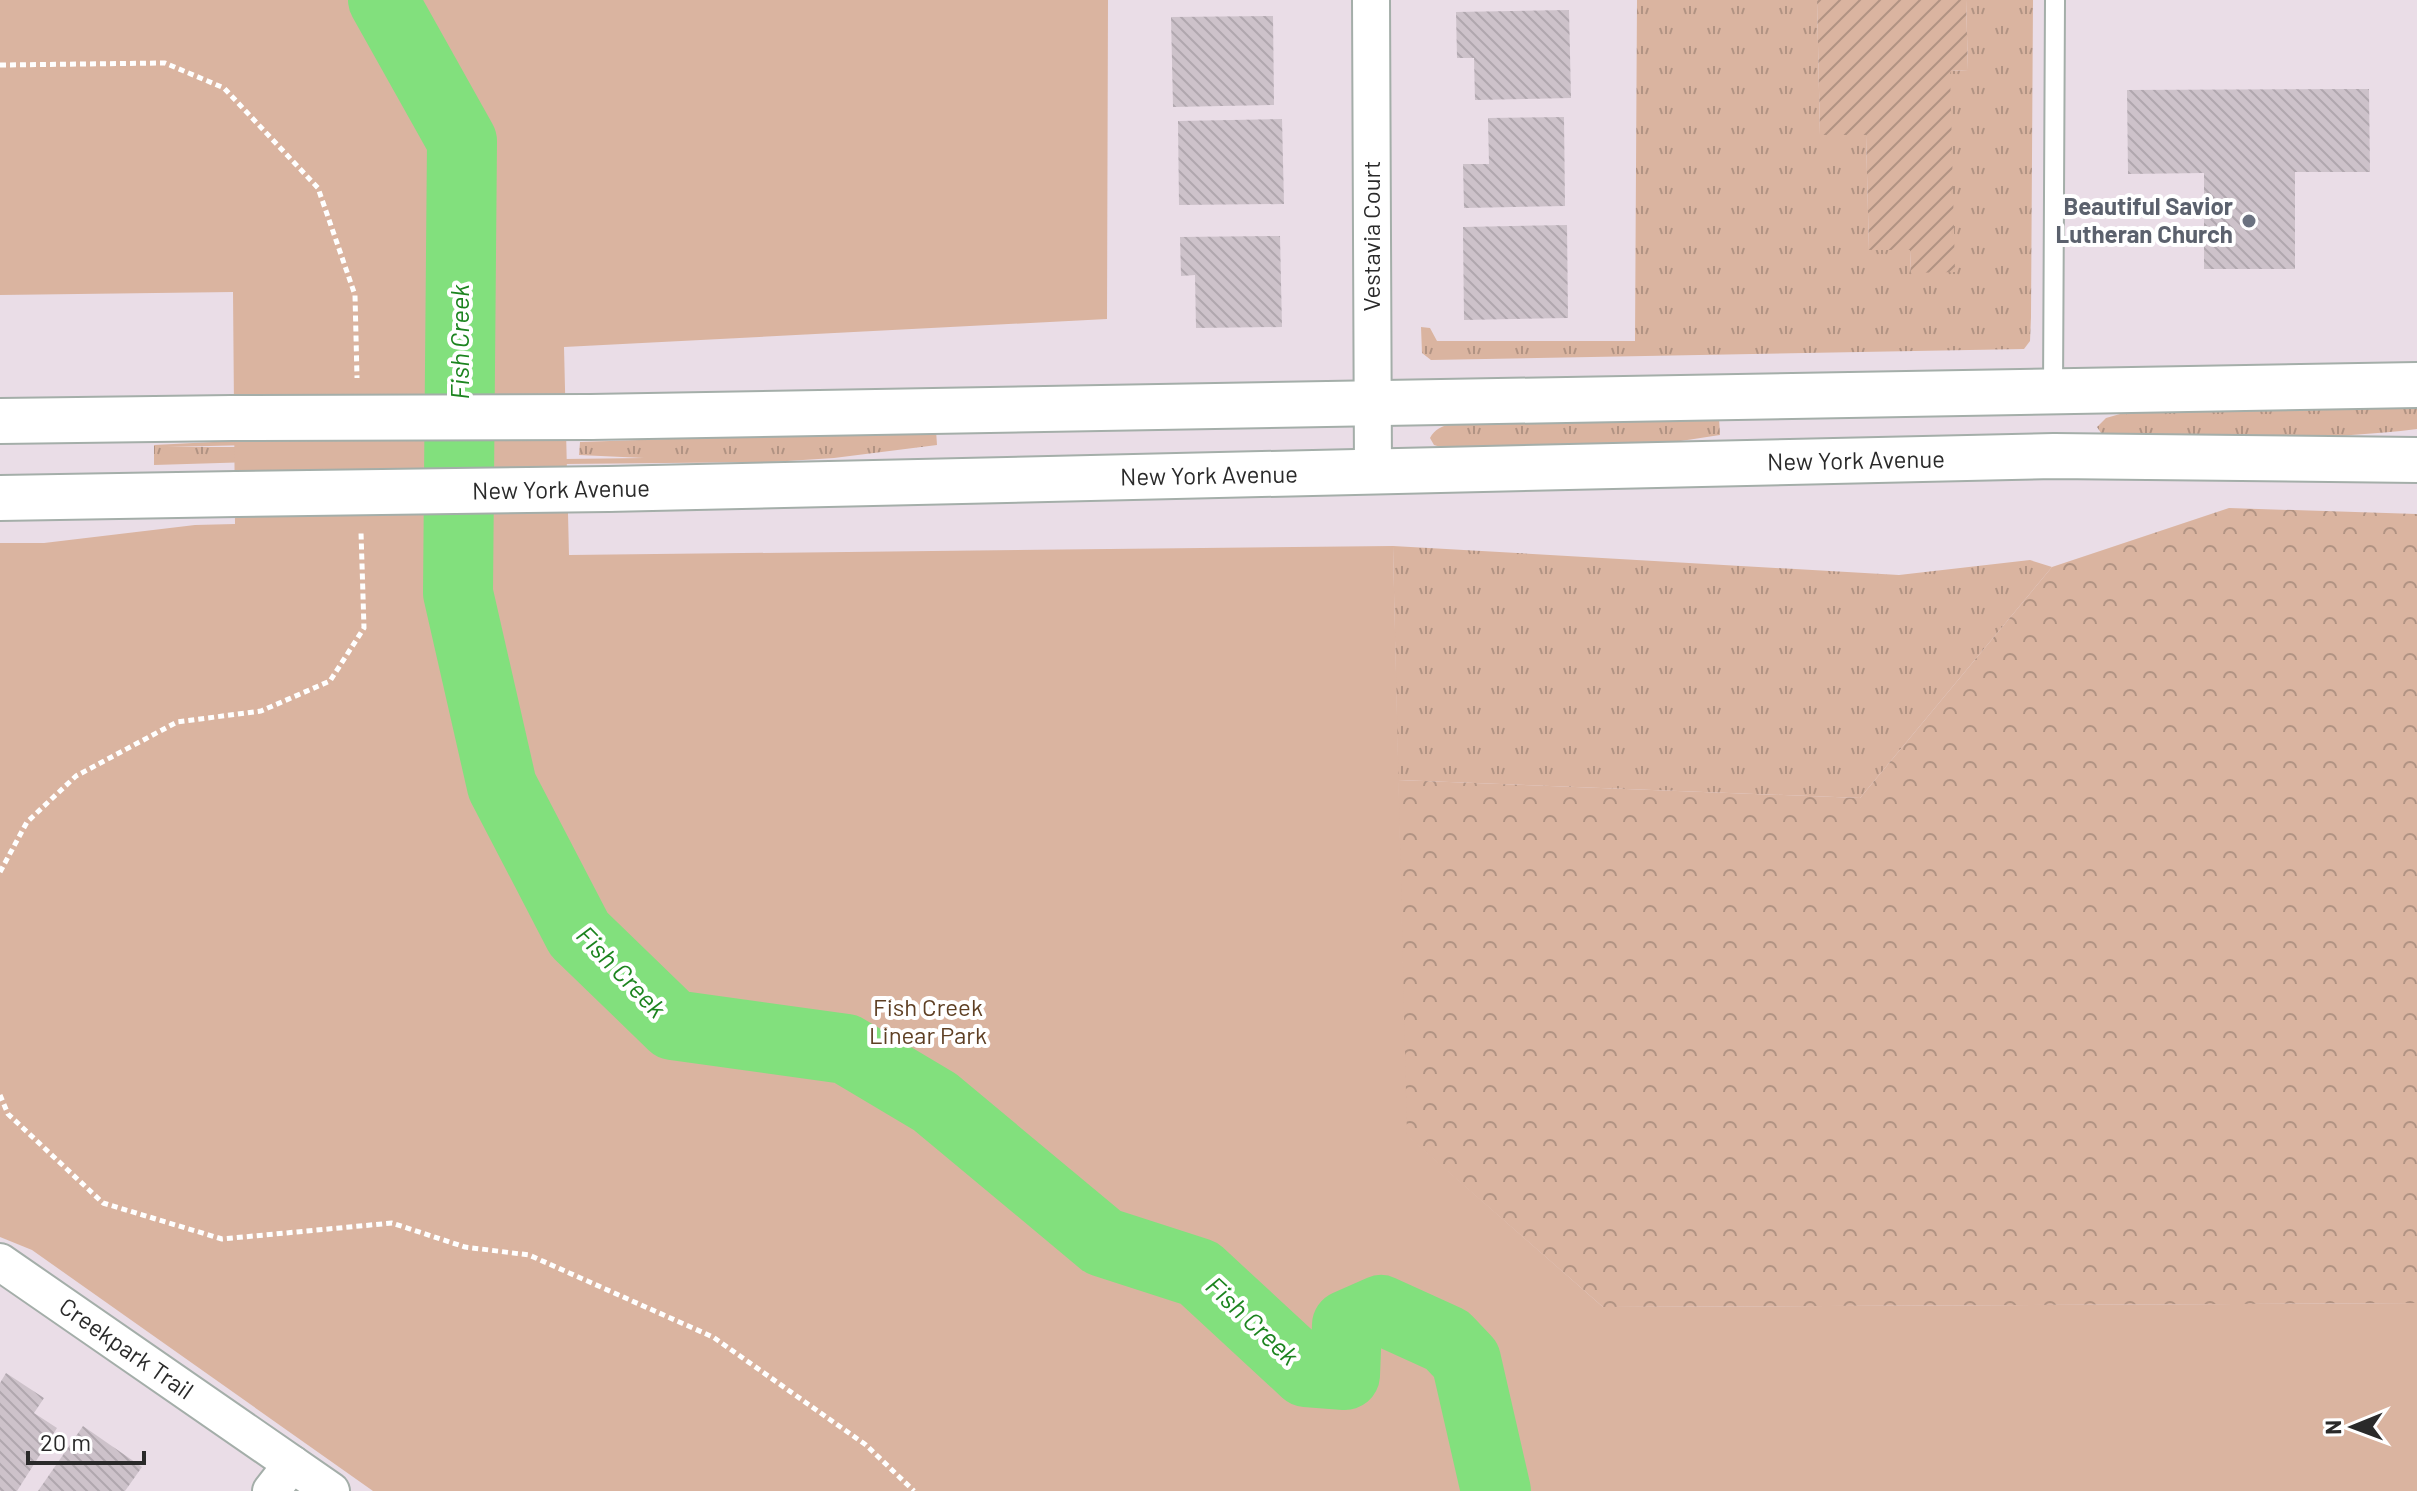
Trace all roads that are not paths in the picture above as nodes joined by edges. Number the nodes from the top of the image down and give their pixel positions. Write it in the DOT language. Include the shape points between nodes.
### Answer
graph roads {
  1 [pos="1371,0"];
  2 [pos="2055,0"];
  3 [pos="2417,385"];
  4 [pos="2053,391"];
  5 [pos="1373,403"];
  6 [pos="0,421"];
  7 [pos="2054,456"];
  8 [pos="2417,460"];
  9 [pos="1373,472"];
  10 [pos="0,498"];
  11 [pos="0,1262"];
  12 [pos="282,1477"];
  13 [pos="331,1491"];
  1 -- 5 [label="street, Vestavia Court"];
  2 -- 4 [label="lane"];
  3 -- 4 [label="main road"];
  4 -- 5 [label="main road"];
  4 -- 7 [label="main road"];
  5 -- 6 [label="main road, bridge"];
  5 -- 9 [label="street, Vestavia Court"];
  7 -- 8 [label="main road, New York Avenue"];
  7 -- 9 [label="main road, New York Avenue"];
  9 -- 10 [label="main road, New York Avenue, bridge"];
  11 -- 12 [label="street, Creekpark Trail"];
  12 -- 13 [label="street, Creekpark Trail"];
}
